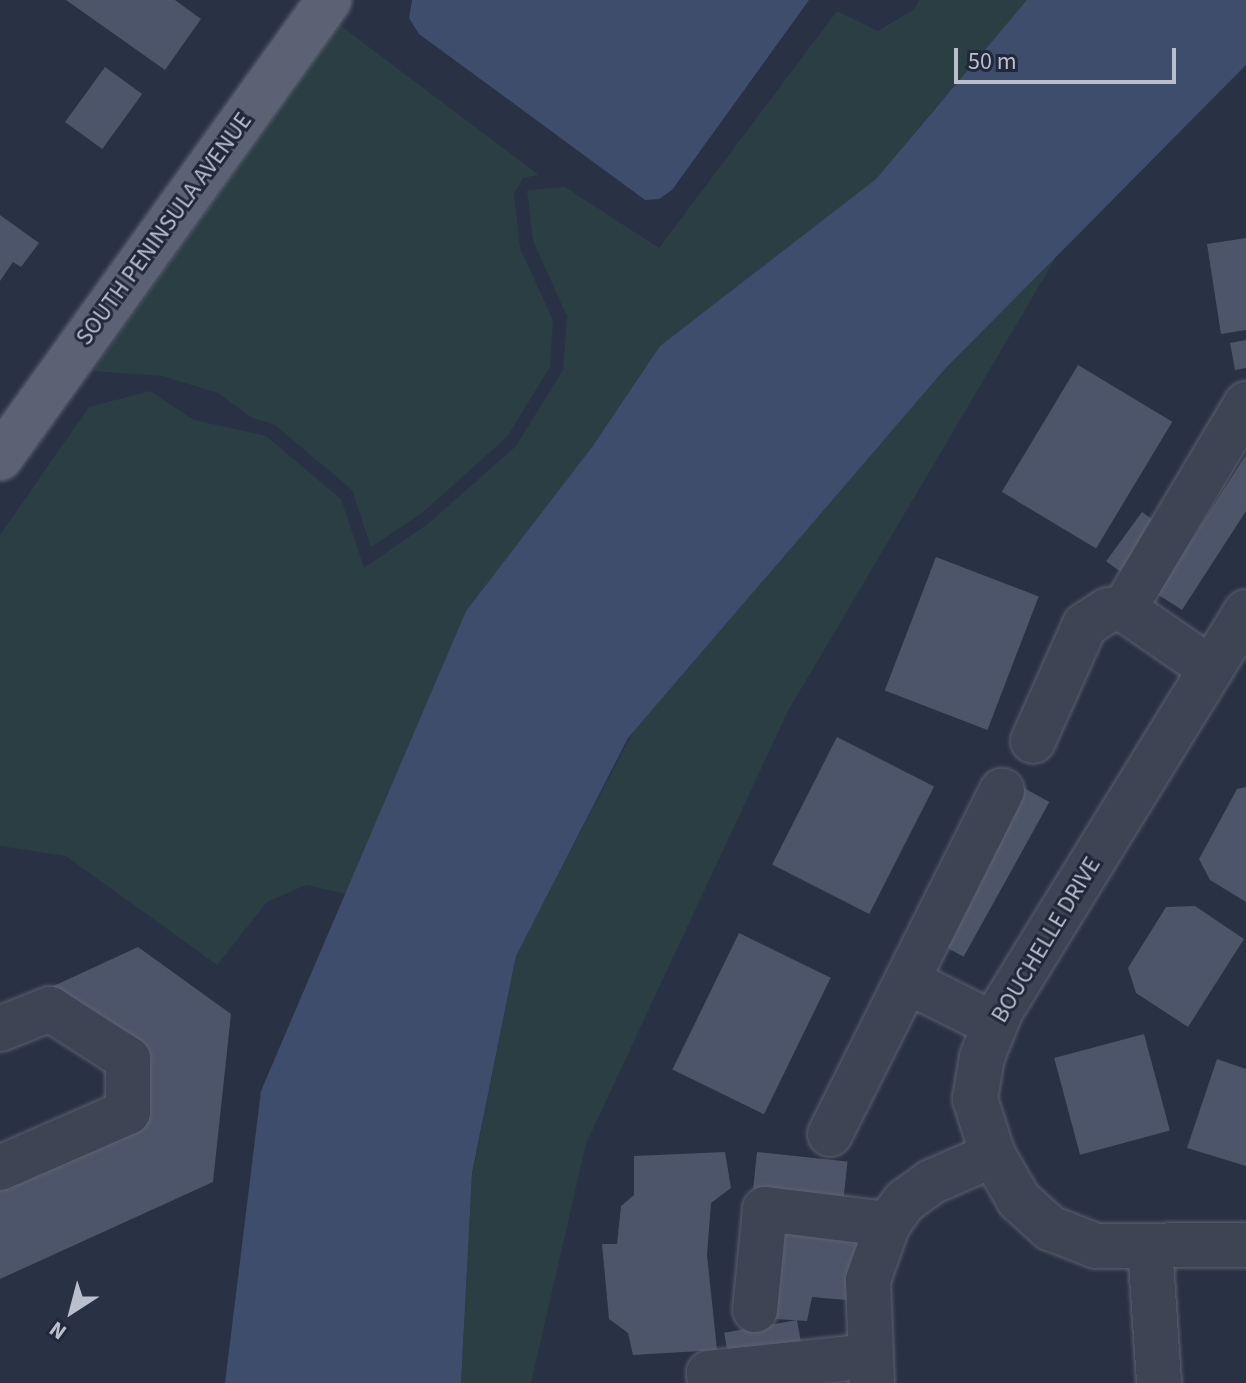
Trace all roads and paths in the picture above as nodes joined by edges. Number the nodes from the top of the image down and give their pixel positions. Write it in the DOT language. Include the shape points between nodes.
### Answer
graph roads {
  1 [pos="329,0"];
  2 [pos="1246,404"];
  3 [pos="0,458"];
  4 [pos="1124,609"];
  5 [pos="1246,612"];
  6 [pos="1211,669"];
  7 [pos="1033,741"];
  8 [pos="1002,791"];
  9 [pos="907,981"];
  10 [pos="995,1025"];
  11 [pos="0,1029"];
  12 [pos="830,1134"];
  13 [pos="993,1155"];
  14 [pos="0,1168"];
  15 [pos="888,1224"];
  16 [pos="1246,1245"];
  17 [pos="1150,1246"];
  18 [pos="755,1310"];
  19 [pos="872,1370"];
  20 [pos="710,1383"];
  21 [pos="1159,1383"];
  1 -- 3 [label="main road, SOUTH PENINSULA AVENUE"];
  2 -- 4 [label="street"];
  4 -- 6 [label="street"];
  4 -- 7 [label="street" via="1108,610 1085,625"];
  5 -- 6 [label="street, BOUCHELLE DRIVE"];
  6 -- 10 [label="street, BOUCHELLE DRIVE"];
  8 -- 9 [label="street"];
  9 -- 10 [label="street"];
  9 -- 12 [label="street"];
  10 -- 13 [label="street, BOUCHELLE DRIVE" via="982,1057 975,1099"];
  11 -- 14 [label="street" via="50,1009 128,1059 128,1112"];
  13 -- 15 [label="street" via="931,1182 905,1201"];
  13 -- 17 [label="street, BOUCHELLE DRIVE" via="1019,1200 1050,1228 1096,1246"];
  15 -- 18 [label="street" via="765,1209"];
  15 -- 19 [label="street" via="868,1280"];
  16 -- 17 [label="street, BOUCHELLE DRIVE"];
  17 -- 21 [label="street"];
  19 -- 20 [label="street" via="709,1373"];
}
